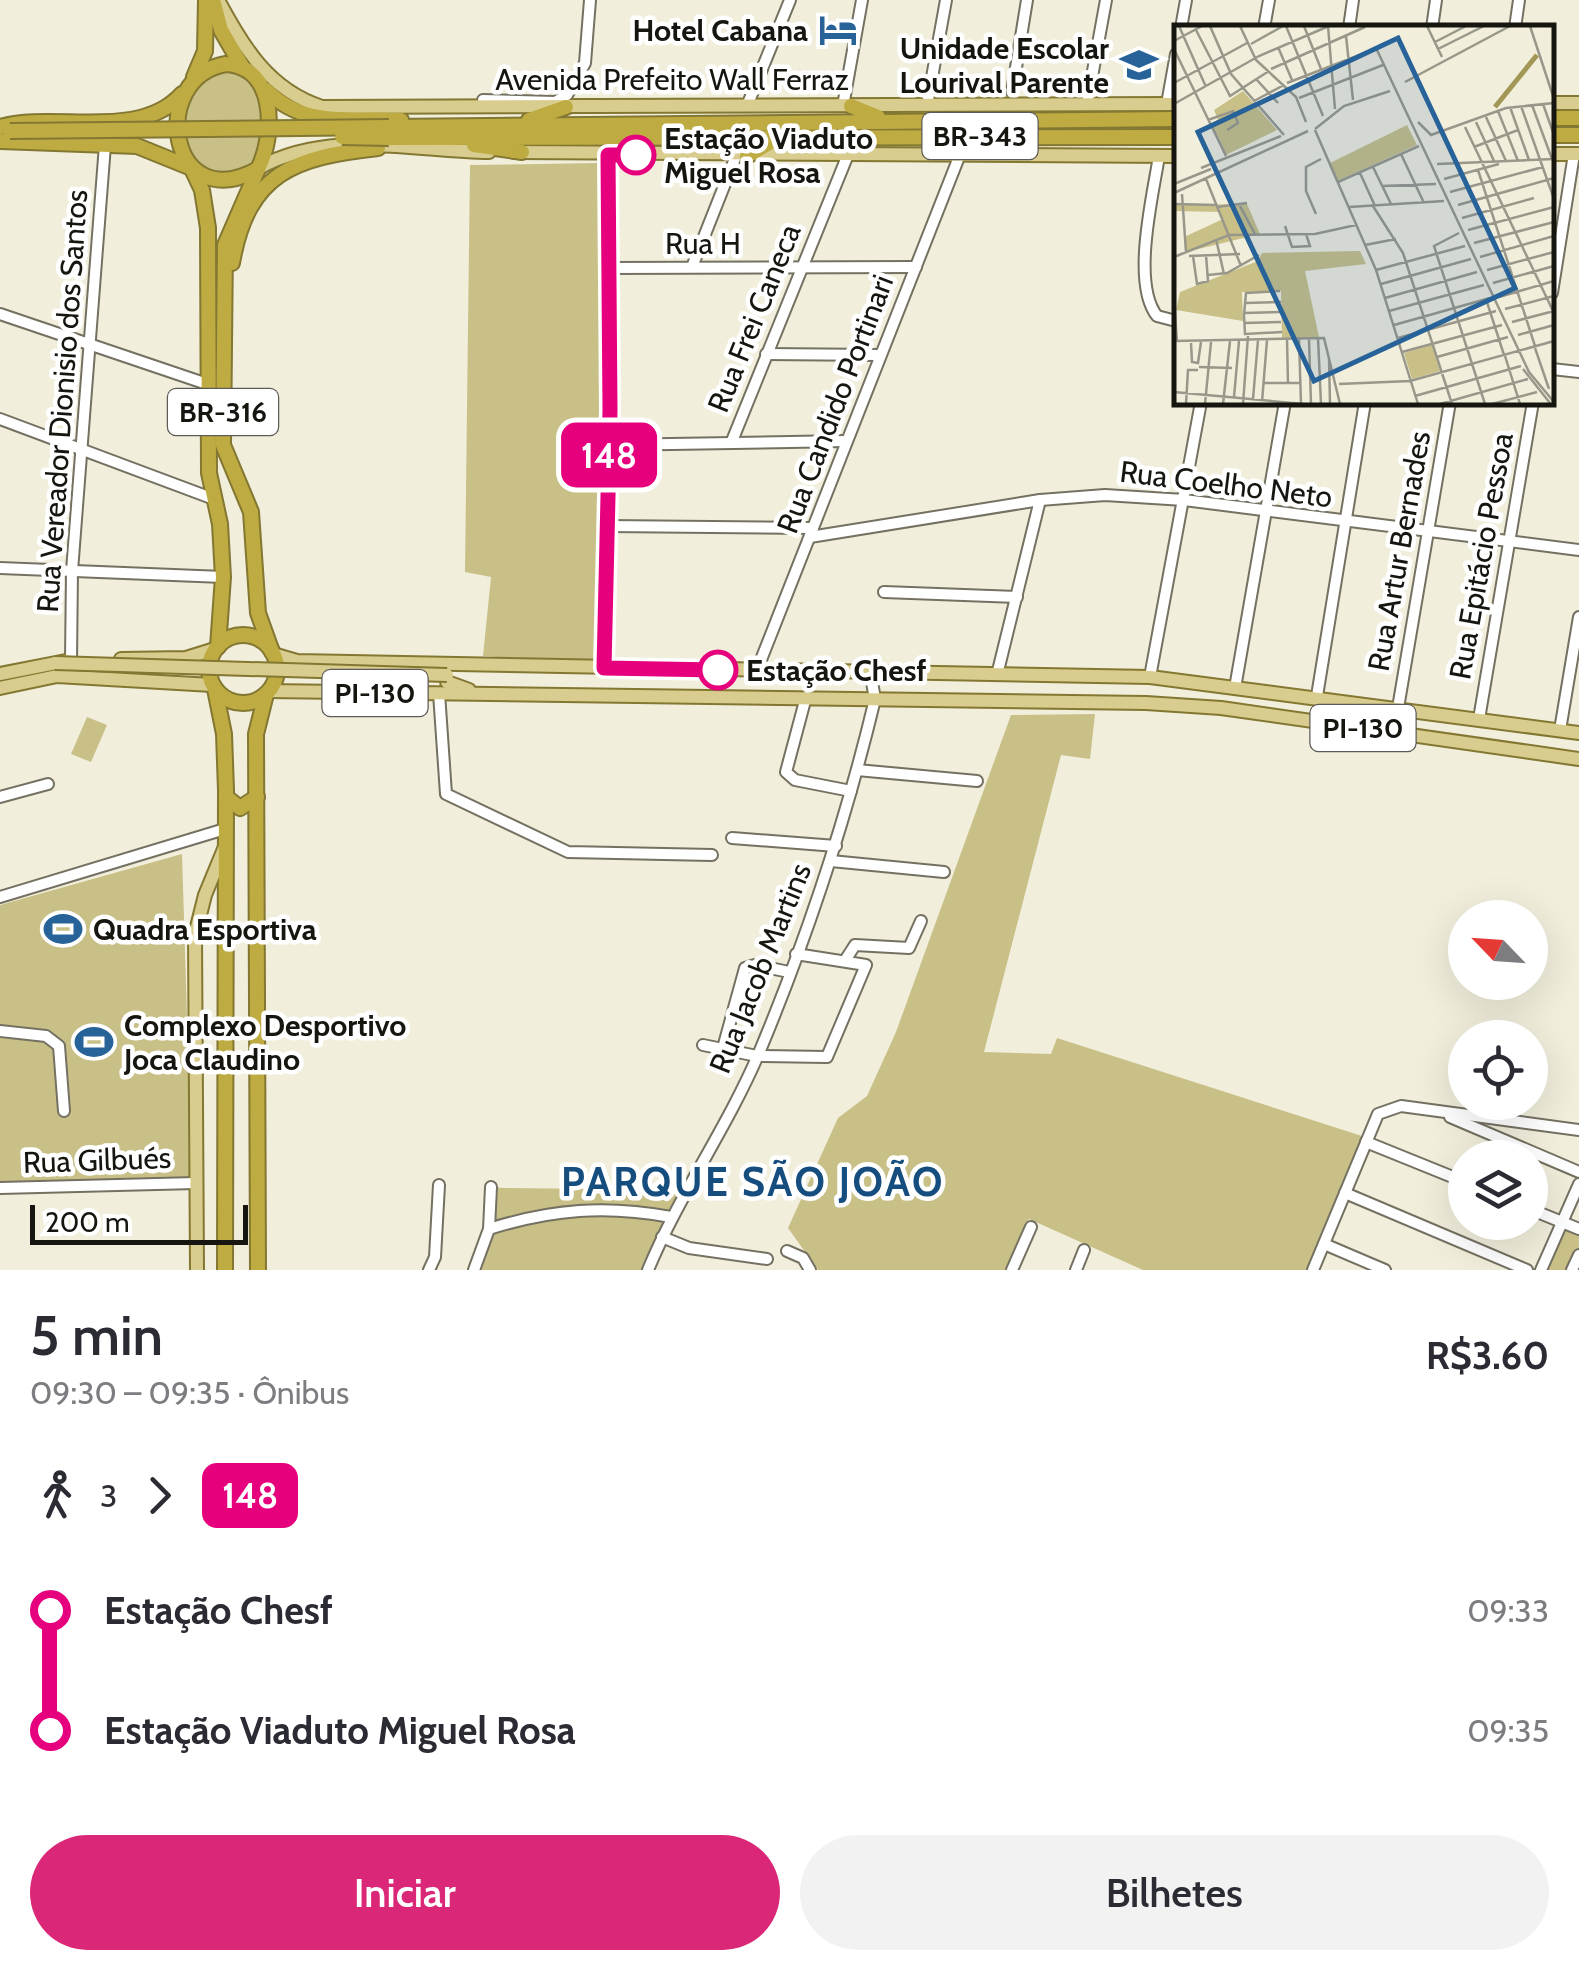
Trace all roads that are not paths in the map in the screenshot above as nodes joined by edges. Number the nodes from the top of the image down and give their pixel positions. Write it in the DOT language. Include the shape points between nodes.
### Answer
graph roads {
  1 [pos="206,0"];
  2 [pos="216,0"];
  3 [pos="590,0"];
  4 [pos="790,0"];
  5 [pos="862,0"];
  6 [pos="946,0"];
  7 [pos="1027,0"];
  8 [pos="1106,0"];
  9 [pos="1186,0"];
  10 [pos="1269,0"];
  11 [pos="1353,0"];
  12 [pos="1436,0"];
  13 [pos="1519,0"];
  14 [pos="1182,25"];
  15 [pos="1265,25"];
  16 [pos="1349,25"];
  17 [pos="1432,25"];
  18 [pos="1515,25"];
  19 [pos="248,73"];
  20 [pos="1174,79"];
  21 [pos="188,87"];
  22 [pos="1012,92"];
  23 [pos="483,100"];
  24 [pos="1087,104"];
  25 [pos="1172,104"];
  26 [pos="558,105"];
  27 [pos="747,106"];
  28 [pos="847,106"];
  29 [pos="927,106"];
  30 [pos="1174,119"];
  31 [pos="888,121"];
  32 [pos="518,124"];
  33 [pos="430,132"];
  34 [pos="4,134"];
  35 [pos="783,135"];
  36 [pos="1579,135"];
  37 [pos="1554,136"];
  38 [pos="1174,137"];
  39 [pos="386,138"];
  40 [pos="105,145"];
  41 [pos="522,152"];
  42 [pos="1577,154"];
  43 [pos="608,155"];
  44 [pos="741,156"];
  45 [pos="959,156"];
  46 [pos="1159,156"];
  47 [pos="1174,156"];
  48 [pos="846,157"];
  49 [pos="258,168"];
  50 [pos="192,169"];
  51 [pos="1575,178"];
  52 [pos="692,267"];
  53 [pos="916,267"];
  54 [pos="610,268"];
  55 [pos="801,268"];
  56 [pos="1554,283"];
  57 [pos="224,303"];
  58 [pos="0,314"];
  59 [pos="1170,320"];
  60 [pos="88,342"];
  61 [pos="766,354"];
  62 [pos="880,355"];
  63 [pos="1554,369"];
  64 [pos="1579,372"];
  65 [pos="210,384"];
  66 [pos="1200,405"];
  67 [pos="1284,405"];
  68 [pos="1365,405"];
  69 [pos="1449,405"];
  70 [pos="1532,405"];
  71 [pos="0,419"];
  72 [pos="732,441"];
  73 [pos="846,441"];
  74 [pos="609,445"];
  75 [pos="80,449"];
  76 [pos="214,500"];
  77 [pos="1040,500"];
  78 [pos="1184,500"];
  79 [pos="1266,512"];
  80 [pos="1346,522"];
  81 [pos="607,526"];
  82 [pos="812,532"];
  83 [pos="1428,532"];
  84 [pos="1508,541"];
  85 [pos="1579,550"];
  86 [pos="0,568"];
  87 [pos="72,571"];
  88 [pos="223,577"];
  89 [pos="884,592"];
  90 [pos="1017,596"];
  91 [pos="1579,617"];
  92 [pos="219,645"];
  93 [pos="273,653"];
  94 [pos="71,660"];
  95 [pos="480,665"];
  96 [pos="604,668"];
  97 [pos="56,669"];
  98 [pos="758,670"];
  99 [pos="870,671"];
  100 [pos="0,674"];
  101 [pos="998,674"];
  102 [pos="1150,677"];
  103 [pos="444,683"];
  104 [pos="0,688"];
  105 [pos="1235,688"];
  106 [pos="217,691"];
  107 [pos="267,693"];
  108 [pos="1317,696"];
  109 [pos="806,698"];
  110 [pos="875,699"];
  111 [pos="1166,704"];
  112 [pos="1398,708"];
  113 [pos="1479,718"];
  114 [pos="1560,730"];
  115 [pos="1579,733"];
  116 [pos="1579,758"];
  117 [pos="857,770"];
  118 [pos="977,781"];
  119 [pos="48,784"];
  120 [pos="852,791"];
  121 [pos="0,797"];
  122 [pos="226,797"];
  123 [pos="256,797"];
  124 [pos="256,820"];
  125 [pos="225,828"];
  126 [pos="732,838"];
  127 [pos="836,846"];
  128 [pos="225,847"];
  129 [pos="712,855"];
  130 [pos="830,861"];
  131 [pos="944,872"];
  132 [pos="0,897"];
  133 [pos="922,920"];
  134 [pos="796,954"];
  135 [pos="846,959"];
  136 [pos="789,972"];
  137 [pos="0,1031"];
  138 [pos="703,1045"];
  139 [pos="723,1048"];
  140 [pos="757,1056"];
  141 [pos="64,1111"];
  142 [pos="1435,1111"];
  143 [pos="1579,1130"];
  144 [pos="1366,1142"];
  145 [pos="1579,1172"];
  146 [pos="1448,1175"];
  147 [pos="196,1182"];
  148 [pos="1579,1184"];
  149 [pos="438,1185"];
  150 [pos="491,1187"];
  151 [pos="0,1188"];
  152 [pos="1345,1193"];
  153 [pos="1548,1216"];
  154 [pos="671,1218"];
  155 [pos="1562,1222"];
  156 [pos="1030,1227"];
  157 [pos="489,1229"];
  158 [pos="1579,1229"];
  159 [pos="662,1236"];
  160 [pos="1324,1244"];
  161 [pos="787,1250"];
  162 [pos="1084,1250"];
  163 [pos="1579,1255"];
  164 [pos="766,1259"];
  165 [pos="197,1270"];
  166 [pos="226,1270"];
  167 [pos="258,1270"];
  168 [pos="429,1270"];
  169 [pos="474,1270"];
  170 [pos="648,1270"];
  171 [pos="810,1270"];
  172 [pos="1012,1270"];
  173 [pos="1076,1270"];
  174 [pos="1312,1270"];
  175 [pos="1385,1270"];
  176 [pos="1526,1270"];
  177 [pos="1541,1270"];
  178 [pos="1572,1270"];
  1 -- 21 [label="highway" via="205,51"];
  2 -- 19 [label="highway, BR-343" via="222,30"];
  2 -- 26 [label="main road, Avenida Prefeito Wall Ferraz" via="263,69 322,107"];
  3 -- 26 [label="street" via="586,63"];
  4 -- 27 [label="street"];
  5 -- 28 [label="street"];
  6 -- 29 [label="street"];
  7 -- 22 [label="street"];
  8 -- 24 [label="street"];
  9 -- 14 [label="street"];
  10 -- 15 [label="street"];
  11 -- 16 [label="street"];
  12 -- 17 [label="street"];
  13 -- 18 [label="street"];
  19 -- 21 [label="highway" via="226,64 209,68"];
  19 -- 33 [label="highway, BR-343" via="288,110 309,118 398,120"];
  19 -- 49 [label="highway, BR-343" via="264,92 270,118"];
  20 -- 25 [label="street"];
  21 -- 34 [label="highway" via="152,114"];
  21 -- 50 [label="highway" via="178,130"];
  23 -- 26 [label="street"];
  24 -- 25 [label="main road, Avenida Prefeito Wall Ferraz"];
  24 -- 29 [label="main road, Avenida Prefeito Wall Ferraz"];
  26 -- 27 [label="main road, Avenida Prefeito Wall Ferraz"];
  26 -- 32 [label="highway"];
  27 -- 28 [label="main road, Avenida Prefeito Wall Ferraz"];
  28 -- 29 [label="main road, Avenida Prefeito Wall Ferraz"];
  28 -- 31 [label="highway"];
  30 -- 31 [label="highway, Avenida Prefeito Wall Ferraz / BR-343"];
  31 -- 32 [label="highway, Avenida Prefeito Wall Ferraz / BR-343"];
  32 -- 33 [label="highway, Avenida Prefeito Wall Ferraz / BR-343"];
  33 -- 35 [label="highway, Avenida Prefeito Wall Ferraz"];
  33 -- 39 [label="highway, Avenida Prefeito Wall Ferraz"];
  33 -- 41 [label="highway"];
  34 -- 39 [label="highway, Avenida Prefeito Wall Ferraz, bridge"];
  34 -- 40 [label="highway"];
  35 -- 38 [label="highway, Avenida Prefeito Wall Ferraz / BR-343"];
  35 -- 44 [label="highway"];
  36 -- 37 [label="highway"];
  39 -- 41 [label="main road, Avenida Prefeito Wall Ferraz"];
  39 -- 49 [label="main road, Avenida Prefeito Wall Ferraz" via="322,145"];
  39 -- 57 [label="highway" via="312,157 264,188 237,233"];
  40 -- 50 [label="highway" via="138,146"];
  40 -- 60 [label="street, Rua Vereador Dionisio dos Santos"];
  41 -- 43 [label="main road, Avenida Prefeito Wall Ferraz"];
  42 -- 51 [label="street"];
  43 -- 44 [label="main road, Avenida Prefeito Wall Ferraz"];
  43 -- 54 [label="street"];
  44 -- 48 [label="main road, Avenida Prefeito Wall Ferraz"];
  44 -- 52 [label="street"];
  45 -- 46 [label="main road, Avenida Prefeito Wall Ferraz"];
  45 -- 48 [label="main road, Avenida Prefeito Wall Ferraz"];
  45 -- 53 [label="street, Rua Candido Portinari"];
  46 -- 47 [label="main road, Avenida Prefeito Wall Ferraz"];
  46 -- 59 [label="street" via="1145,247 1151,308"];
  48 -- 55 [label="street, Rua Frei Caneca"];
  49 -- 50 [label="highway" via="223,181"];
  49 -- 57 [label="highway, BR-316" via="226,237"];
  50 -- 65 [label="highway, BR-316" via="208,228"];
  51 -- 56 [label="street"];
  52 -- 54 [label="street, Rua H"];
  52 -- 55 [label="street, Rua H"];
  53 -- 55 [label="street, Rua H"];
  53 -- 62 [label="street, Rua Candido Portinari"];
  54 -- 74 [label="street"];
  55 -- 61 [label="street, Rua Frei Caneca"];
  57 -- 93 [label="highway, BR-316" via="224,448 251,512 258,613"];
  58 -- 60 [label="street"];
  60 -- 65 [label="street"];
  60 -- 75 [label="street, Rua Vereador Dionisio dos Santos"];
  61 -- 62 [label="street"];
  61 -- 72 [label="street, Rua Frei Caneca"];
  62 -- 73 [label="street, Rua Candido Portinari"];
  63 -- 64 [label="street"];
  65 -- 76 [label="highway, BR-316"];
  66 -- 78 [label="street"];
  67 -- 79 [label="street"];
  68 -- 80 [label="street"];
  69 -- 83 [label="street, Rua Artur Bernades"];
  70 -- 84 [label="street, Rua Epitácio Pessoa"];
  71 -- 75 [label="street"];
  72 -- 73 [label="street"];
  72 -- 74 [label="street"];
  73 -- 82 [label="street, Rua Candido Portinari"];
  74 -- 81 [label="street"];
  75 -- 76 [label="street"];
  75 -- 87 [label="street, Rua Vereador Dionisio dos Santos"];
  76 -- 88 [label="highway, BR-316"];
  77 -- 78 [label="street, Rua Coelho Neto"];
  77 -- 82 [label="street, Rua Coelho Neto"];
  77 -- 90 [label="street"];
  78 -- 79 [label="street, Rua Coelho Neto"];
  78 -- 102 [label="street"];
  79 -- 80 [label="street, Rua Coelho Neto"];
  79 -- 105 [label="street"];
  80 -- 83 [label="street, Rua Coelho Neto"];
  80 -- 108 [label="street"];
  81 -- 82 [label="street, Rua Coelho Neto"];
  81 -- 96 [label="street"];
  82 -- 98 [label="street, Rua Candido Portinari"];
  83 -- 84 [label="street, Rua Coelho Neto"];
  83 -- 112 [label="street, Rua Artur Bernades"];
  84 -- 85 [label="street, Rua Coelho Neto"];
  84 -- 113 [label="street, Rua Epitácio Pessoa"];
  86 -- 87 [label="street"];
  87 -- 88 [label="street"];
  87 -- 94 [label="street, Rua Vereador Dionisio dos Santos"];
  88 -- 92 [label="highway, BR-316"];
  89 -- 90 [label="street"];
  90 -- 101 [label="street"];
  91 -- 114 [label="street"];
  92 -- 93 [label="highway" via="250,636"];
  92 -- 94 [label="main road" via="186,658"];
  92 -- 106 [label="highway, BR-316" via="209,667"];
  93 -- 95 [label="main road, PI-130" via="297,662"];
  93 -- 107 [label="highway, BR-316" via="276,674"];
  94 -- 97 [label="main road"];
  95 -- 96 [label="main road, PI-130"];
  95 -- 103 [label="main road"];
  96 -- 98 [label="main road, PI-130"];
  97 -- 100 [label="main road"];
  97 -- 103 [label="main road, bridge"];
  97 -- 104 [label="main road"];
  97 -- 106 [label="main road"];
  98 -- 99 [label="main road, PI-130"];
  99 -- 101 [label="main road, PI-130"];
  99 -- 110 [label="street, Rua Jacob Martins"];
  101 -- 102 [label="main road, PI-130"];
  102 -- 105 [label="main road, PI-130"];
  102 -- 111 [label="main road"];
  103 -- 107 [label="main road, PI-130"];
  103 -- 109 [label="main road, PI-130" via="481,694"];
  103 -- 129 [label="street" via="446,794 574,853"];
  105 -- 108 [label="main road, PI-130"];
  106 -- 107 [label="highway" via="246,703"];
  106 -- 122 [label="highway, BR-316"];
  107 -- 123 [label="highway, BR-316" via="256,734"];
  108 -- 112 [label="main road, PI-130"];
  109 -- 110 [label="main road, PI-130"];
  109 -- 120 [label="street" via="786,772 794,780"];
  110 -- 111 [label="main road, PI-130"];
  110 -- 117 [label="street, Rua Jacob Martins"];
  111 -- 116 [label="main road, PI-130"];
  112 -- 113 [label="main road, PI-130"];
  113 -- 114 [label="main road, PI-130"];
  114 -- 115 [label="main road, PI-130"];
  117 -- 118 [label="street"];
  117 -- 120 [label="street, Rua Jacob Martins"];
  119 -- 121 [label="street"];
  120 -- 127 [label="street, Rua Jacob Martins"];
  122 -- 123 [label="highway" via="240,808"];
  122 -- 125 [label="highway, BR-316"];
  123 -- 124 [label="highway, BR-316"];
  124 -- 125 [label="highway"];
  124 -- 167 [label="highway, BR-316"];
  125 -- 128 [label="highway, BR-316"];
  125 -- 132 [label="street"];
  126 -- 127 [label="street"];
  127 -- 130 [label="street, Rua Jacob Martins"];
  128 -- 147 [label="main road" via="195,934"];
  128 -- 166 [label="highway, BR-316"];
  130 -- 131 [label="street"];
  130 -- 134 [label="street, Rua Jacob Martins"];
  133 -- 135 [label="street" via="909,948 855,945"];
  134 -- 135 [label="street"];
  134 -- 136 [label="street, Rua Jacob Martins"];
  135 -- 140 [label="street" via="866,965 827,1057"];
  136 -- 139 [label="street" via="746,968"];
  136 -- 140 [label="street, Rua Jacob Martins"];
  137 -- 141 [label="street" via="46,1036 58,1046"];
  138 -- 139 [label="street"];
  139 -- 140 [label="street"];
  140 -- 154 [label="street, Rua Jacob Martins"];
  142 -- 143 [label="street"];
  142 -- 144 [label="street" via="1384,1109"];
  142 -- 145 [label="street"];
  144 -- 146 [label="street"];
  144 -- 152 [label="street"];
  147 -- 151 [label="street, Rua Gilbués"];
  147 -- 165 [label="main road"];
  148 -- 155 [label="street"];
  149 -- 168 [label="street"];
  150 -- 157 [label="street"];
  152 -- 160 [label="street"];
  152 -- 176 [label="street"];
  153 -- 155 [label="street"];
  154 -- 157 [label="street" via="612,1207 513,1219"];
  154 -- 159 [label="street, Rua Jacob Martins"];
  155 -- 158 [label="street"];
  155 -- 177 [label="street"];
  156 -- 172 [label="street"];
  157 -- 169 [label="street"];
  159 -- 164 [label="street" via="689,1248"];
  159 -- 170 [label="street, Rua Jacob Martins"];
  160 -- 174 [label="street"];
  160 -- 175 [label="street"];
  161 -- 171 [label="street"];
  162 -- 173 [label="street"];
  163 -- 178 [label="street"];
}
